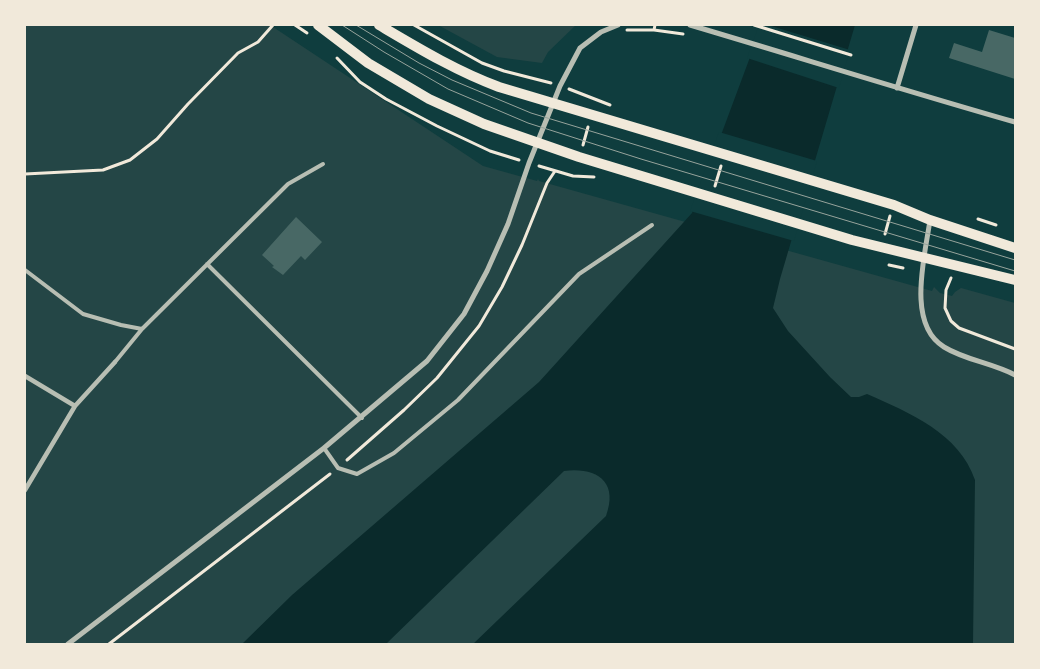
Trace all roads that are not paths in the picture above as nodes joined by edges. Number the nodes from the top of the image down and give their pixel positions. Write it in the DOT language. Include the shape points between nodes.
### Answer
graph roads {
  1 [pos="318,25"];
  2 [pos="379,25"];
  3 [pos="618,25"];
  4 [pos="690,25"];
  5 [pos="916,25"];
  6 [pos="897,88"];
  7 [pos="553,104"];
  8 [pos="1015,122"];
  9 [pos="537,144"];
  10 [pos="323,164"];
  11 [pos="930,220"];
  12 [pos="652,225"];
  13 [pos="1015,248"];
  14 [pos="925,258"];
  15 [pos="207,264"];
  16 [pos="25,270"];
  17 [pos="1015,280"];
  18 [pos="142,329"];
  19 [pos="115,362"];
  20 [pos="1015,375"];
  21 [pos="25,376"];
  22 [pos="75,406"];
  23 [pos="362,418"];
  24 [pos="324,448"];
  25 [pos="25,490"];
  26 [pos="68,644"];
  1 -- 9 [label="main road" via="368,62 429,99"];
  2 -- 7 [label="main road" via="474,77"];
  3 -- 7 [label="street" via="601,32 580,48"];
  4 -- 6 [label="street"];
  5 -- 6 [label="street"];
  6 -- 8 [label="street"];
  7 -- 9 [label="street"];
  7 -- 11 [label="main road" via="894,205"];
  9 -- 14 [label="main road" via="852,240"];
  9 -- 23 [label="street" via="508,224 464,314 427,361"];
  10 -- 15 [label="lane" via="288,184"];
  11 -- 13 [label="main road"];
  11 -- 14 [label="street"];
  12 -- 24 [label="lane" via="579,274 458,400 394,453 357,474 338,468"];
  14 -- 17 [label="main road"];
  14 -- 20 [label="street" via="921,305 930,334 943,346"];
  15 -- 18 [label="lane"];
  15 -- 23 [label="lane"];
  16 -- 18 [label="lane" via="83,314"];
  18 -- 19 [label="lane"];
  19 -- 22 [label="street"];
  21 -- 22 [label="street"];
  22 -- 25 [label="street"];
  23 -- 24 [label="street"];
  24 -- 26 [label="street"];
}
